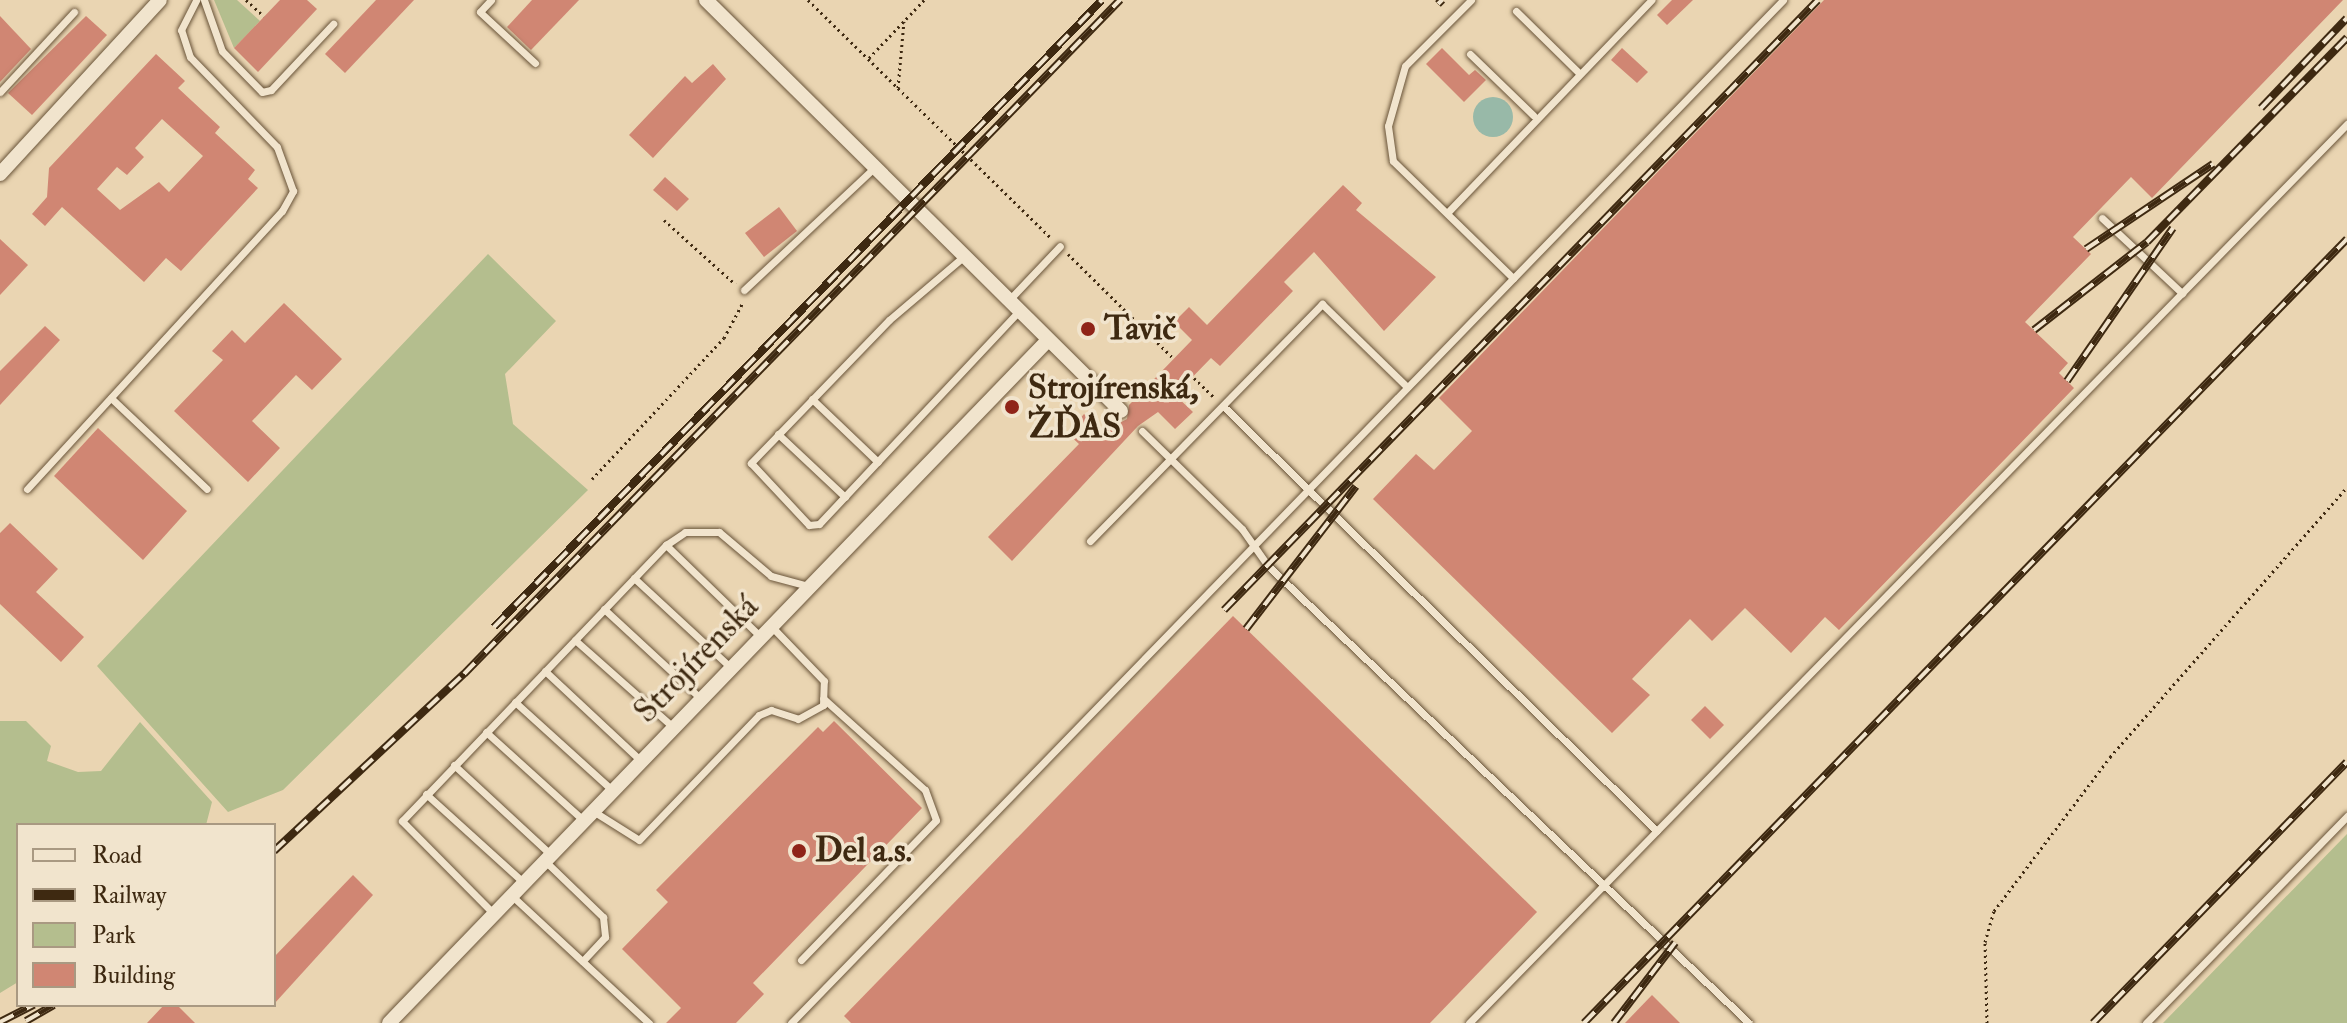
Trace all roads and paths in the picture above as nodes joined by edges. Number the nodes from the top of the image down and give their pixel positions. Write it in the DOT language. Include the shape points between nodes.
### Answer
graph roads {
  1 [pos="160,0"];
  2 [pos="196,0"];
  3 [pos="204,0"];
  4 [pos="246,0"];
  5 [pos="491,0"];
  6 [pos="706,0"];
  7 [pos="808,0"];
  8 [pos="924,0"];
  9 [pos="1471,0"];
  10 [pos="1651,0"];
  11 [pos="1783,0"];
  12 [pos="1516,11"];
  13 [pos="74,12"];
  14 [pos="264,16"];
  15 [pos="904,21"];
  16 [pos="333,24"];
  17 [pos="1470,54"];
  18 [pos="868,59"];
  19 [pos="535,63"];
  20 [pos="1579,73"];
  21 [pos="898,88"];
  22 [pos="0,92"];
  23 [pos="1533,115"];
  24 [pos="2347,124"];
  25 [pos="872,170"];
  26 [pos="0,174"];
  27 [pos="1448,212"];
  28 [pos="2102,218"];
  29 [pos="664,220"];
  30 [pos="1060,246"];
  31 [pos="963,257"];
  32 [pos="1513,278"];
  33 [pos="744,290"];
  34 [pos="2182,293"];
  35 [pos="1013,306"];
  36 [pos="1048,340"];
  37 [pos="1173,358"];
  38 [pos="1194,378"];
  39 [pos="1407,387"];
  40 [pos="111,398"];
  41 [pos="812,399"];
  42 [pos="1223,406"];
  43 [pos="1121,411"];
  44 [pos="1142,431"];
  45 [pos="778,434"];
  46 [pos="1171,459"];
  47 [pos="878,462"];
  48 [pos="592,479"];
  49 [pos="2347,487"];
  50 [pos="27,489"];
  51 [pos="207,489"];
  52 [pos="1308,489"];
  53 [pos="845,497"];
  54 [pos="1090,541"];
  55 [pos="666,545"];
  56 [pos="1253,546"];
  57 [pos="634,578"];
  58 [pos="809,586"];
  59 [pos="604,609"];
  60 [pos="765,631"];
  61 [pos="575,640"];
  62 [pos="730,667"];
  63 [pos="545,671"];
  64 [pos="700,698"];
  65 [pos="823,698"];
  66 [pos="515,702"];
  67 [pos="672,726"];
  68 [pos="486,732"];
  69 [pos="640,760"];
  70 [pos="454,765"];
  71 [pos="611,789"];
  72 [pos="426,794"];
  73 [pos="587,814"];
  74 [pos="2347,816"];
  75 [pos="1657,831"];
  76 [pos="546,856"];
  77 [pos="522,881"];
  78 [pos="1604,885"];
  79 [pos="510,893"];
  80 [pos="492,912"];
  81 [pos="801,960"];
  82 [pos="583,961"];
  83 [pos="389,1023"];
  84 [pos="649,1023"];
  85 [pos="791,1023"];
  86 [pos="1469,1023"];
  87 [pos="1749,1023"];
  88 [pos="1987,1023"];
  89 [pos="2146,1023"];
  1 -- 26 [label="street"];
  2 -- 40 [label="lane" via="181,30 190,57 277,147 293,191 282,211"];
  3 -- 16 [label="lane" via="222,51 262,92 271,90"];
  4 -- 14 [label="path"];
  5 -- 19 [label="lane" via="480,12"];
  6 -- 25 [label="street"];
  7 -- 18 [label="path"];
  8 -- 15 [label="path"];
  9 -- 27 [label="lane" via="1405,66 1388,126 1393,161"];
  10 -- 20 [label="lane"];
  11 -- 32 [label="lane"];
  12 -- 20 [label="lane"];
  13 -- 22 [label="lane"];
  15 -- 18 [label="path"];
  15 -- 21 [label="path"];
  17 -- 23 [label="lane"];
  18 -- 21 [label="path"];
  20 -- 23 [label="lane"];
  21 -- 30 [label="path"];
  23 -- 27 [label="lane"];
  24 -- 34 [label="lane"];
  25 -- 31 [label="street"];
  25 -- 33 [label="lane"];
  27 -- 32 [label="lane"];
  28 -- 34 [label="lane"];
  29 -- 33 [label="path"];
  30 -- 35 [label="lane"];
  30 -- 37 [label="path"];
  31 -- 35 [label="street"];
  31 -- 41 [label="lane"];
  32 -- 39 [label="lane"];
  33 -- 48 [label="path" via="736,323"];
  34 -- 75 [label="lane"];
  35 -- 36 [label="street"];
  35 -- 47 [label="lane"];
  36 -- 43 [label="street"];
  36 -- 58 [label="street, Strojírenská"];
  38 -- 42 [label="path"];
  39 -- 42 [label="lane" via="1322,304"];
  39 -- 52 [label="lane"];
  40 -- 50 [label="lane"];
  40 -- 51 [label="lane"];
  41 -- 45 [label="lane"];
  41 -- 47 [label="lane"];
  42 -- 46 [label="lane"];
  42 -- 52 [label="lane"];
  44 -- 46 [label="lane"];
  45 -- 53 [label="lane"];
  45 -- 53 [label="lane" via="750,465 809,525"];
  46 -- 54 [label="lane"];
  46 -- 56 [label="lane"];
  47 -- 53 [label="lane"];
  49 -- 88 [label="path" via="2110,757 1994,911 1985,942"];
  52 -- 56 [label="lane"];
  52 -- 75 [label="lane"];
  55 -- 57 [label="lane"];
  55 -- 58 [label="lane" via="697,529 719,532 771,576"];
  55 -- 60 [label="lane"];
  56 -- 78 [label="lane"];
  56 -- 85 [label="lane"];
  57 -- 59 [label="lane"];
  57 -- 62 [label="lane"];
  58 -- 60 [label="street, Strojírenská"];
  59 -- 61 [label="lane"];
  59 -- 64 [label="lane"];
  60 -- 62 [label="street, Strojírenská"];
  60 -- 65 [label="lane" via="824,681"];
  61 -- 63 [label="lane"];
  61 -- 67 [label="lane"];
  62 -- 64 [label="street, Strojírenská"];
  63 -- 66 [label="lane"];
  63 -- 69 [label="lane"];
  64 -- 67 [label="street, Strojírenská"];
  65 -- 73 [label="lane" via="798,719 771,710 759,715 639,840"];
  65 -- 81 [label="lane" via="925,790 936,820"];
  66 -- 68 [label="lane"];
  66 -- 71 [label="lane"];
  67 -- 69 [label="street, Strojírenská"];
  68 -- 70 [label="lane"];
  68 -- 73 [label="lane"];
  69 -- 71 [label="street, Strojírenská"];
  70 -- 72 [label="lane"];
  70 -- 76 [label="lane"];
  71 -- 73 [label="street, Strojírenská"];
  72 -- 77 [label="lane"];
  72 -- 80 [label="lane" via="402,827"];
  73 -- 76 [label="street, Strojírenská"];
  74 -- 89 [label="lane"];
  75 -- 78 [label="lane"];
  76 -- 77 [label="street, Strojírenská"];
  76 -- 82 [label="lane" via="603,917 605,937"];
  77 -- 79 [label="street, Strojírenská"];
  78 -- 86 [label="lane"];
  78 -- 87 [label="lane"];
  79 -- 80 [label="street, Strojírenská"];
  79 -- 82 [label="lane"];
  80 -- 83 [label="street, Strojírenská"];
  82 -- 84 [label="lane"];
}
